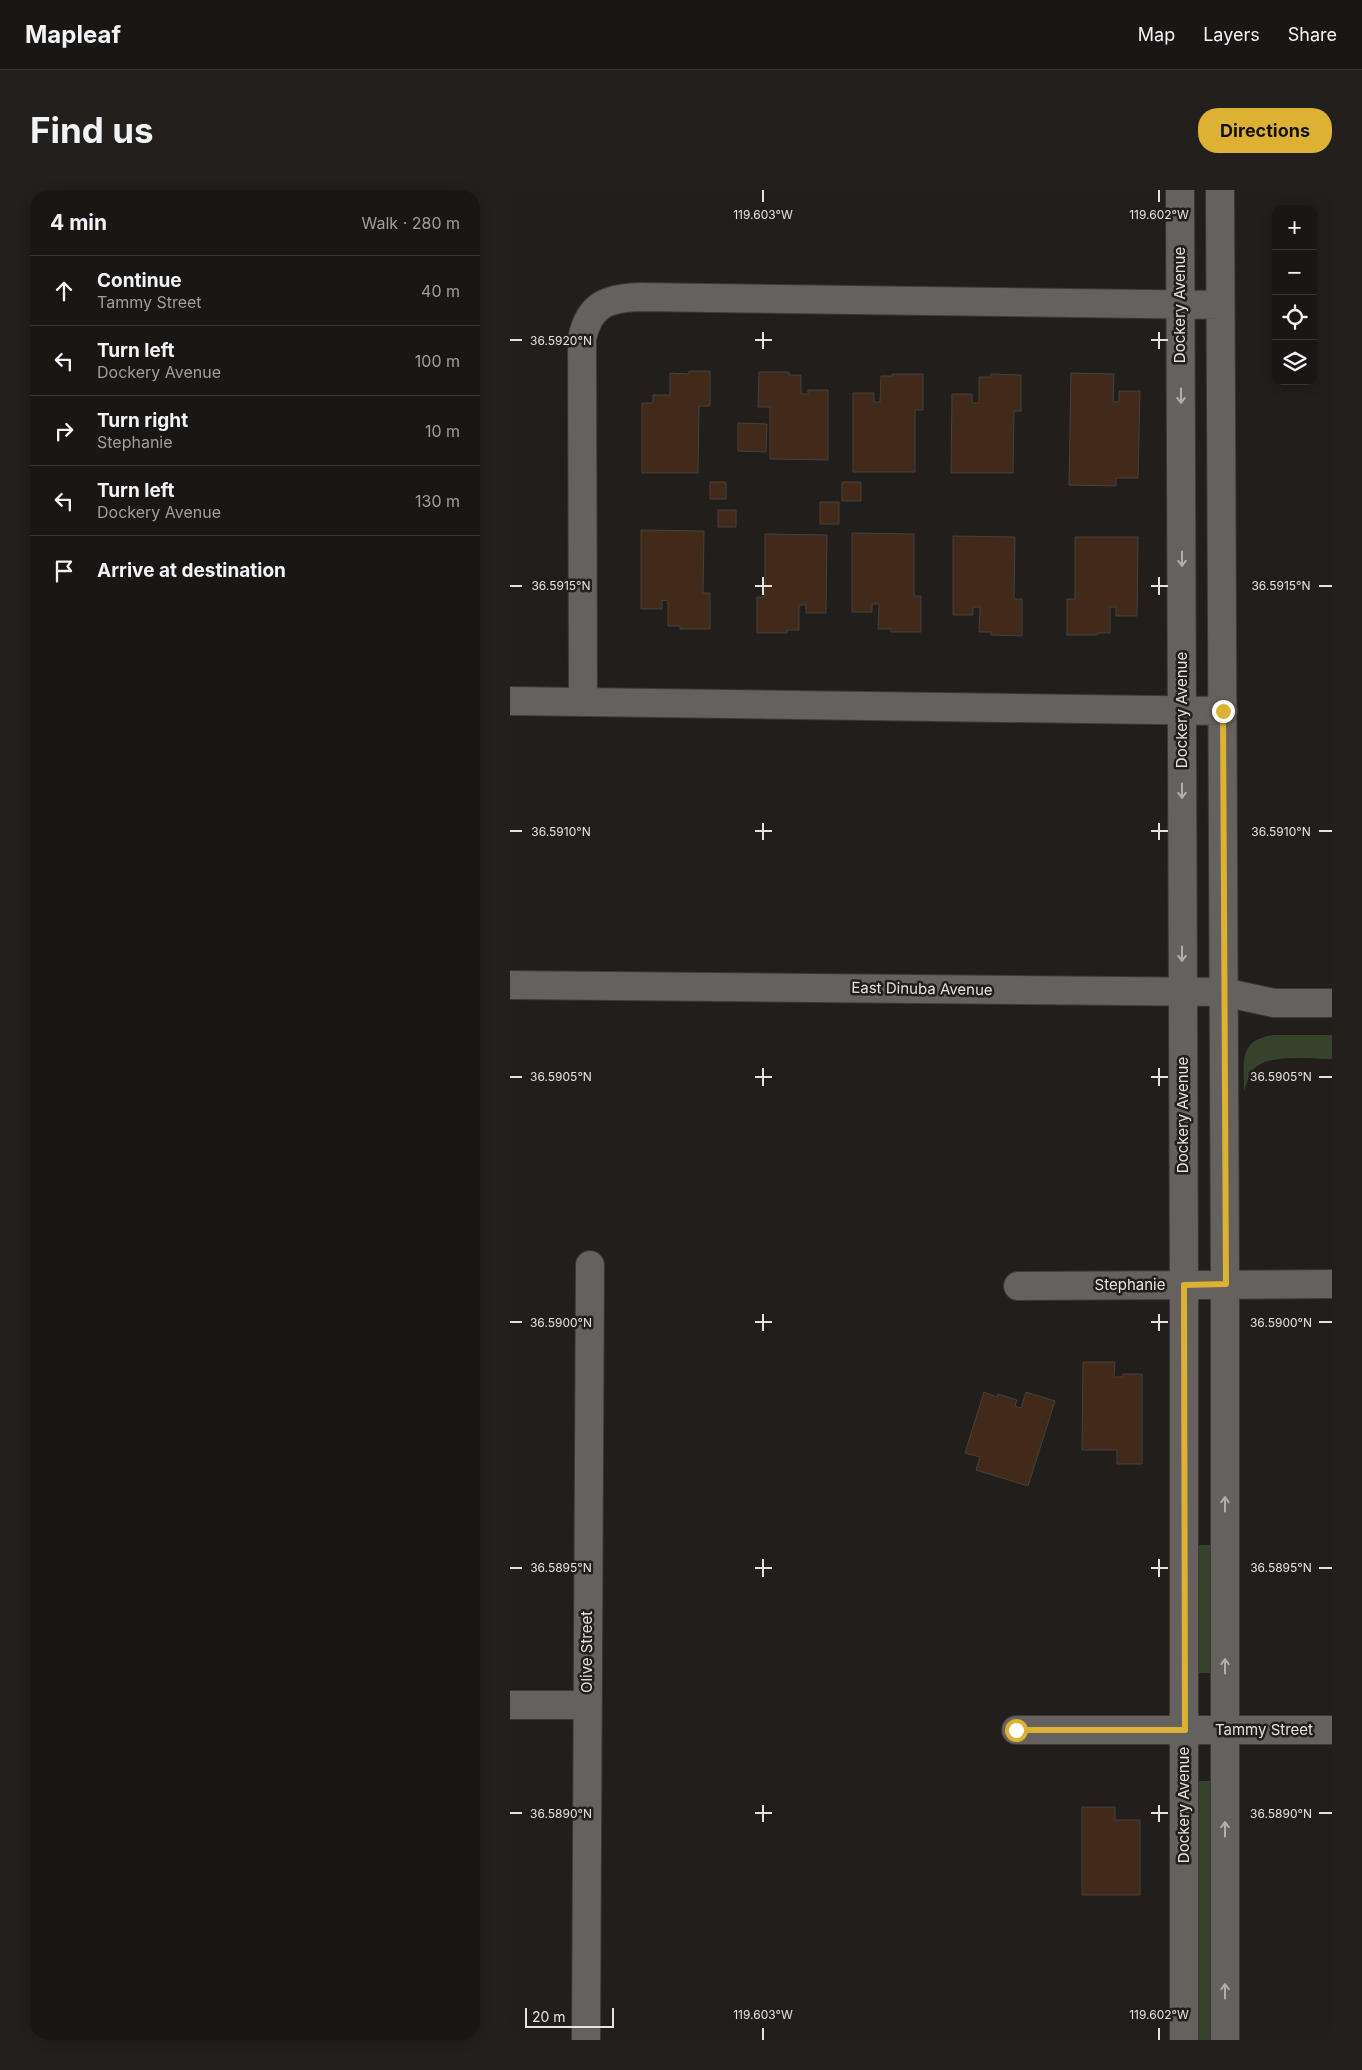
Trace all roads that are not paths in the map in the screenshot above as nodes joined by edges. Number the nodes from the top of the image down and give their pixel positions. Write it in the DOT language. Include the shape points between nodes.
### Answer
graph roads {
  1 [pos="1180,190"];
  2 [pos="1220,190"];
  3 [pos="1180,305"];
  4 [pos="1220,305"];
  5 [pos="510,701"];
  6 [pos="583,702"];
  7 [pos="1183,710"];
  8 [pos="1223,711"];
  9 [pos="510,985"];
  10 [pos="1182,992"];
  11 [pos="1224,992"];
  12 [pos="1332,1003"];
  13 [pos="590,1265"];
  14 [pos="1226,1284"];
  15 [pos="1332,1284"];
  16 [pos="1184,1285"];
  17 [pos="1018,1286"];
  18 [pos="510,1705"];
  19 [pos="587,1705"];
  20 [pos="1016,1730"];
  21 [pos="1185,1730"];
  22 [pos="1226,1730"];
  23 [pos="1332,1730"];
  24 [pos="586,2040"];
  25 [pos="1184,2040"];
  26 [pos="1225,2040"];
  1 -- 3 [label="street, Dockery Avenue"];
  2 -- 4 [label="street"];
  3 -- 4 [label="street"];
  3 -- 6 [label="street" via="640,297 620,298 597,308 585,325 582,339"];
  3 -- 7 [label="street, Dockery Avenue, one-way"];
  4 -- 8 [label="street"];
  5 -- 6 [label="street"];
  6 -- 7 [label="street"];
  7 -- 8 [label="street"];
  7 -- 10 [label="street, Dockery Avenue, one-way"];
  8 -- 11 [label="street"];
  9 -- 10 [label="street, East Dinuba Avenue"];
  10 -- 11 [label="street, East Dinuba Avenue"];
  10 -- 16 [label="street, Dockery Avenue"];
  11 -- 12 [label="street, East Dinuba Avenue" via="1274,1003"];
  11 -- 14 [label="street"];
  13 -- 19 [label="street, Olive Street"];
  14 -- 15 [label="street, Stephanie"];
  14 -- 16 [label="street, Stephanie"];
  22 -- 14 [label="street, one-way"];
  16 -- 17 [label="street, Stephanie"];
  16 -- 21 [label="street, Dockery Avenue"];
  18 -- 19 [label="street"];
  19 -- 24 [label="street, Olive Street"];
  20 -- 21 [label="street, Tammy Street"];
  21 -- 22 [label="street, Tammy Street"];
  21 -- 25 [label="street, Dockery Avenue"];
  22 -- 23 [label="street, Tammy Street"];
  26 -- 22 [label="street, one-way"];
}
